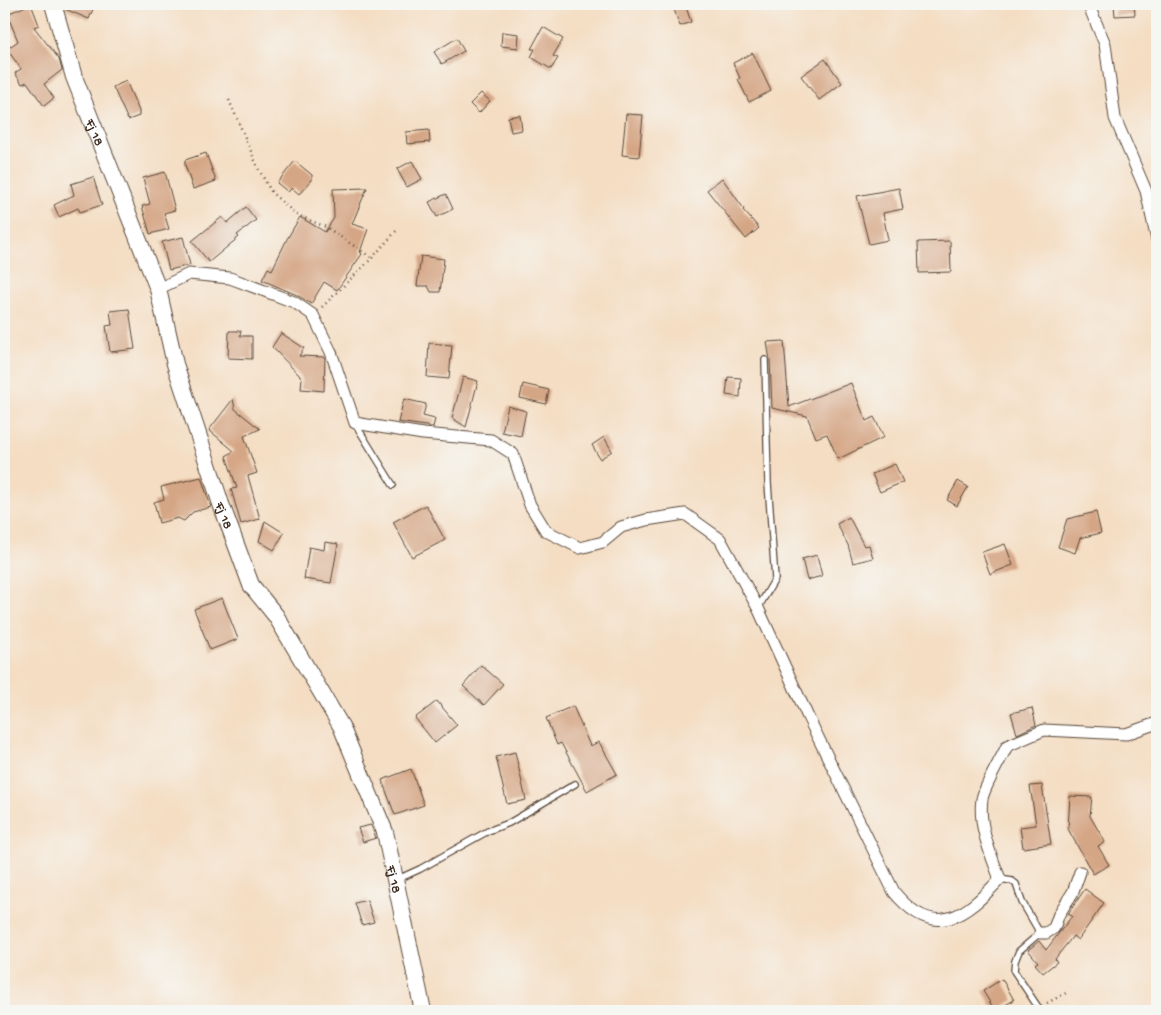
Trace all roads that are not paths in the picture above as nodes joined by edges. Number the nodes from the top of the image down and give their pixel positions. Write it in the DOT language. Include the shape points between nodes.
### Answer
graph roads {
  1 [pos="53,4"];
  2 [pos="1088,4"];
  3 [pos="1157,240"];
  4 [pos="158,289"];
  5 [pos="765,360"];
  6 [pos="355,423"];
  7 [pos="394,485"];
  8 [pos="758,608"];
  9 [pos="1157,723"];
  10 [pos="575,784"];
  11 [pos="1080,872"];
  12 [pos="1000,879"];
  13 [pos="396,880"];
  14 [pos="1040,933"];
  15 [pos="1038,1007"];
  16 [pos="423,1011"];
  1 -- 4 [label="street, Fj 18" via="74,77"];
  2 -- 3 [label="street" via="1105,44 1115,118 1146,191"];
  4 -- 6 [label="street" via="189,274 230,278 294,302 313,315 331,352"];
  4 -- 13 [label="street, Fj 18" via="176,364 251,585 276,616 340,726 386,832"];
  5 -- 8 [label="lane" via="768,483 775,579"];
  6 -- 7 [label="lane"];
  6 -- 8 [label="street" via="491,440 513,454 530,505 546,531 580,548 603,542 621,527 685,514 720,539"];
  8 -- 12 [label="street" via="851,806 894,892 906,907 926,919 942,920 961,914 974,905"];
  9 -- 12 [label="street" via="1126,734 1044,730 1007,746 982,798 981,816"];
  10 -- 13 [label="lane" via="509,823"];
  11 -- 14 [label="street" via="1054,928"];
  12 -- 14 [label="lane" via="1012,880 1016,884 1022,902"];
  13 -- 16 [label="street, Fj 18"];
  14 -- 15 [label="lane" via="1019,951 1014,971"];
}
